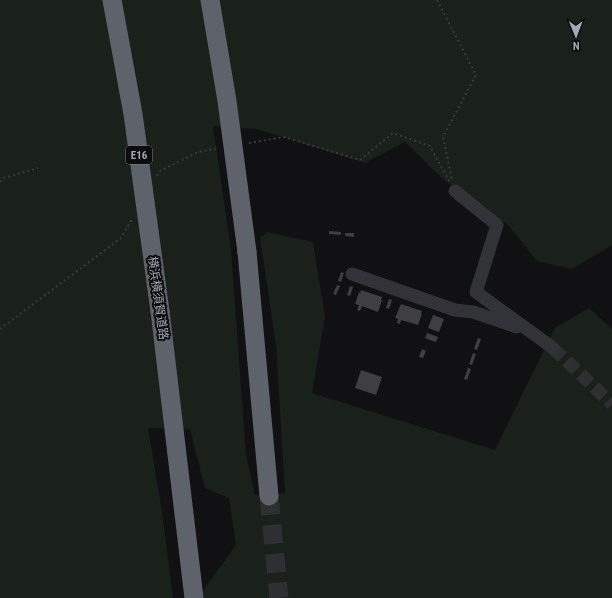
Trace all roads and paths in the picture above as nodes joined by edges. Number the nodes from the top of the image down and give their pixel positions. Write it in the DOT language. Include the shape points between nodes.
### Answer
graph roads {
  1 [pos="112,0"];
  2 [pos="210,0"];
  3 [pos="437,0"];
  4 [pos="38,168"];
  5 [pos="0,182"];
  6 [pos="455,191"];
  7 [pos="352,274"];
  8 [pos="528,330"];
  9 [pos="553,348"];
  10 [pos="269,496"];
  11 [pos="194,598"];
  1 -- 11 [label="highway, 横浜横須賀道路 / E16, bridge" via="133,114 160,311"];
  2 -- 10 [label="highway, bridge" via="227,101 247,252"];
  3 -- 6 [label="path" via="476,75 443,137"];
  4 -- 5 [label="path" via="4,178"];
  6 -- 8 [label="lane" via="497,225 476,292"];
  7 -- 8 [label="lane" via="455,310 473,312"];
  8 -- 9 [label="lane"];
}
